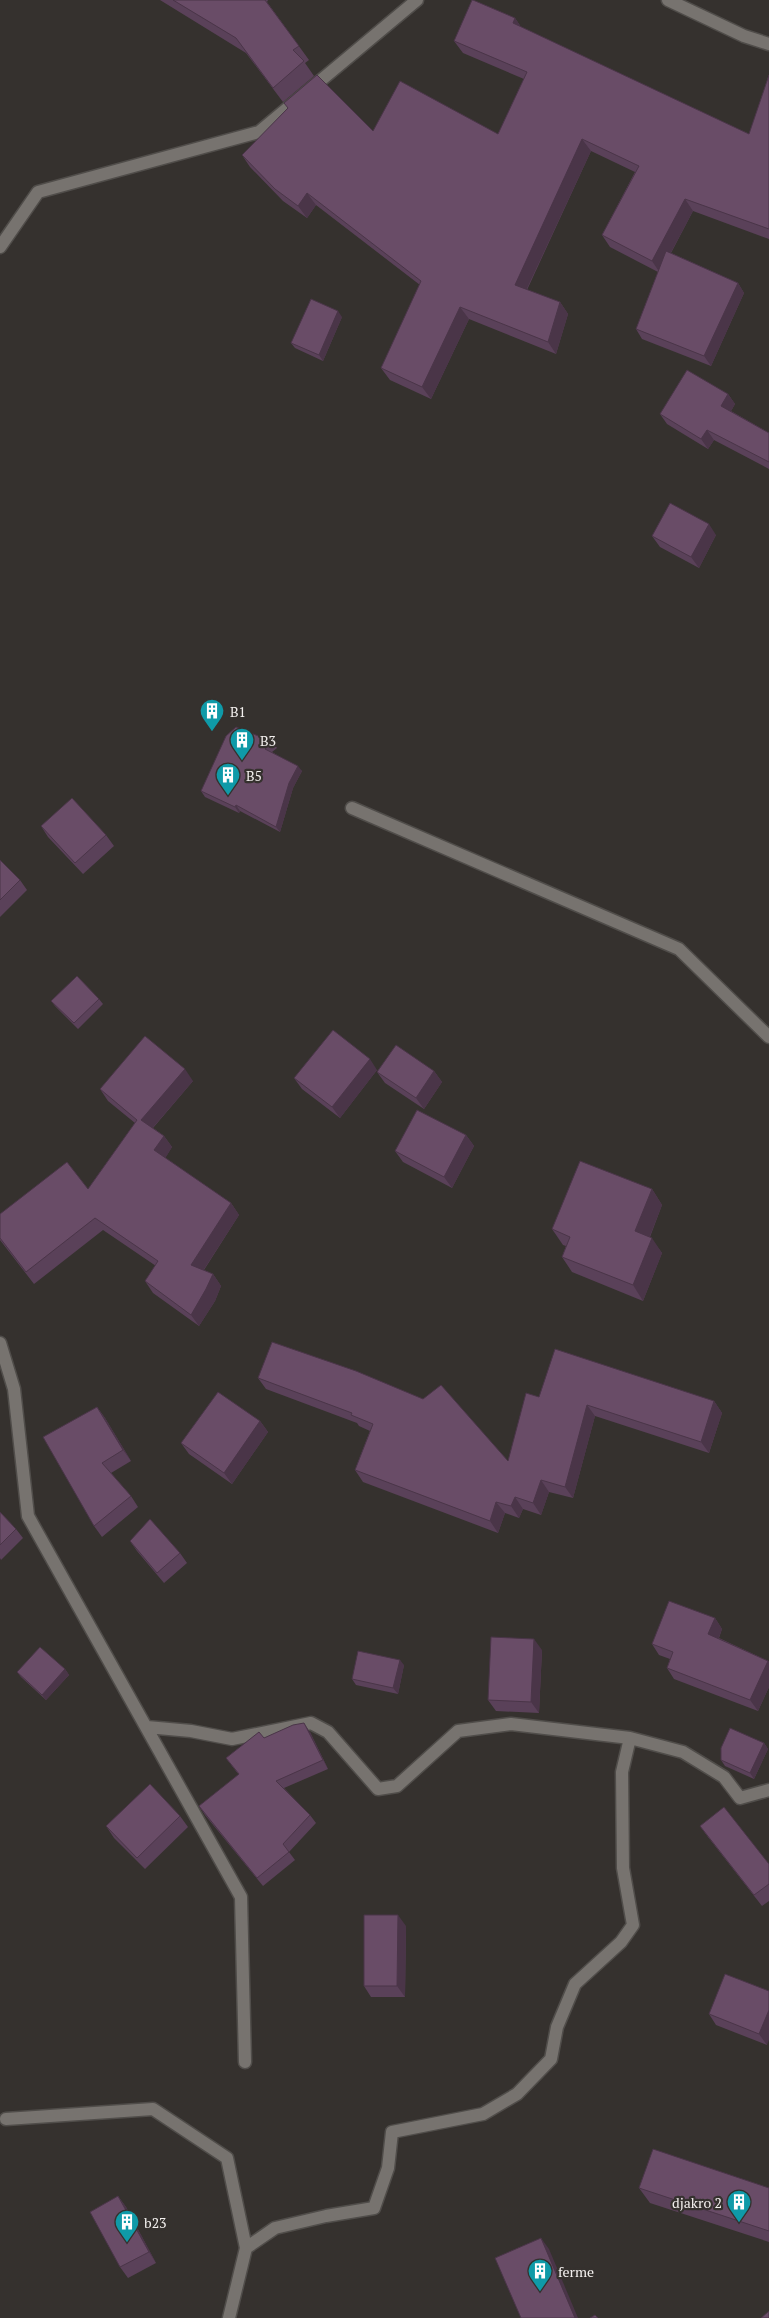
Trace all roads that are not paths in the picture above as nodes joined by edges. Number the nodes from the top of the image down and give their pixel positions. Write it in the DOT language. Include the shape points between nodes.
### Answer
graph roads {
  1 [pos="417,0"];
  2 [pos="668,0"];
  3 [pos="769,44"];
  4 [pos="0,246"];
  5 [pos="352,808"];
  6 [pos="769,1037"];
  7 [pos="0,1343"];
  8 [pos="146,1727"];
  9 [pos="630,1738"];
  10 [pos="769,1790"];
  11 [pos="245,2062"];
  12 [pos="6,2119"];
  13 [pos="246,2248"];
  14 [pos="229,2318"];
  1 -- 4 [label="street" via="259,132 38,192"];
  2 -- 3 [label="street" via="744,36"];
  5 -- 6 [label="street" via="679,948"];
  7 -- 8 [label="street" via="14,1389 28,1516"];
  8 -- 9 [label="street" via="191,1731 232,1740 310,1723 328,1732 378,1789 397,1786 458,1731 511,1724"];
  8 -- 11 [label="street" via="242,1897"];
  9 -- 10 [label="street" via="683,1752 724,1777 740,1798"];
  9 -- 13 [label="street" via="622,1772 623,1868 633,1925 621,1942 575,1984 557,2027 551,2059 517,2094 483,2114 392,2132 388,2168 374,2208 275,2228"];
  12 -- 13 [label="street" via="153,2109 227,2158"];
  13 -- 14 [label="street"];
}
